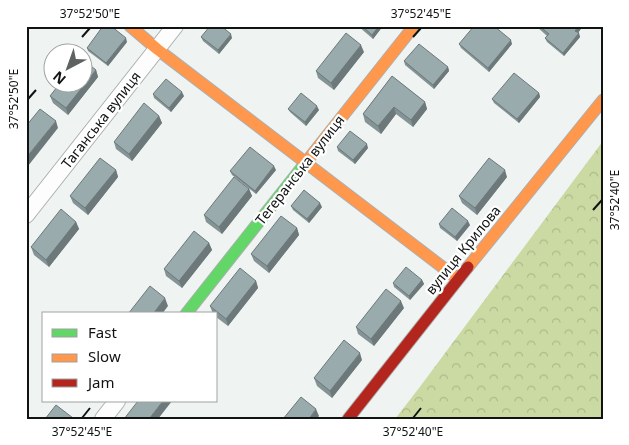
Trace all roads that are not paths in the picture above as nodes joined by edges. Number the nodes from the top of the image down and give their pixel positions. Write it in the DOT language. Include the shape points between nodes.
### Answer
graph roads {
  1 [pos="130,26"];
  2 [pos="175,26"];
  3 [pos="414,26"];
  4 [pos="157,49"];
  5 [pos="603,100"];
  6 [pos="306,162"];
  7 [pos="26,215"];
  8 [pos="458,279"];
  9 [pos="188,312"];
  10 [pos="116,402"];
  11 [pos="103,419"];
  12 [pos="348,419"];
  1 -- 4 [label="street"];
  2 -- 4 [label="street, Таганська вулиця"];
  3 -- 6 [label="street, Тегеранська вулиця"];
  4 -- 6 [label="street"];
  4 -- 7 [label="street, Таганська вулиця"];
  5 -- 8 [label="street, вулиця Крилова"];
  6 -- 8 [label="street"];
  6 -- 9 [label="street, Тегеранська вулиця"];
  8 -- 12 [label="street, вулиця Крилова"];
  10 -- 11 [label="street"];
}
